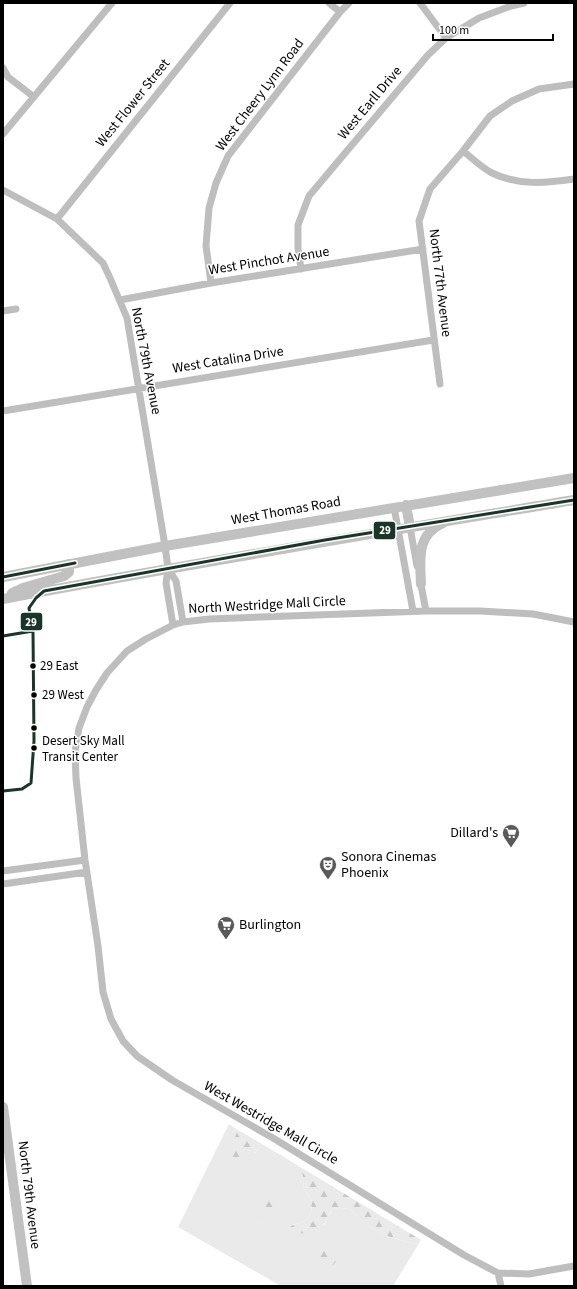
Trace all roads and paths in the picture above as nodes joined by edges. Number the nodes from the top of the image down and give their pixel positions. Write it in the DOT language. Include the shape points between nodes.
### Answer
graph roads {
  1 [pos="112,3"];
  2 [pos="230,3"];
  3 [pos="329,3"];
  4 [pos="349,3"];
  5 [pos="420,3"];
  6 [pos="524,3"];
  7 [pos="340,12"];
  8 [pos="446,38"];
  9 [pos="3,68"];
  10 [pos="574,84"];
  11 [pos="34,97"];
  12 [pos="3,134"];
  13 [pos="463,151"];
  14 [pos="574,179"];
  15 [pos="3,190"];
  16 [pos="57,219"];
  17 [pos="423,249"];
  18 [pos="301,269"];
  19 [pos="211,283"];
  20 [pos="120,300"];
  21 [pos="16,309"];
  22 [pos="3,311"];
  23 [pos="433,340"];
  24 [pos="440,384"];
  25 [pos="138,388"];
  26 [pos="3,410"];
  27 [pos="574,478"];
  28 [pos="574,500"];
  29 [pos="406,505"];
  30 [pos="394,507"];
  31 [pos="449,520"];
  32 [pos="410,527"];
  33 [pos="398,529"];
  34 [pos="165,546"];
  35 [pos="69,564"];
  36 [pos="168,568"];
  37 [pos="3,577"];
  38 [pos="421,584"];
  39 [pos="3,598"];
  40 [pos="413,611"];
  41 [pos="426,611"];
  42 [pos="183,622"];
  43 [pos="574,622"];
  44 [pos="173,625"];
  45 [pos="86,866"];
  46 [pos="3,871"];
  47 [pos="3,884"];
  48 [pos="3,1107"];
  49 [pos="574,1266"];
  50 [pos="498,1273"];
  51 [pos="26,1286"];
  52 [pos="500,1286"];
  1 -- 11 [label="street"];
  2 -- 16 [label="street, West Flower Street"];
  3 -- 7 [label="street"];
  4 -- 7 [label="street, West Cheery Lynn Road"];
  5 -- 8 [label="street"];
  6 -- 8 [label="street, West Earll Drive" via="479,18"];
  7 -- 19 [label="street, West Cheery Lynn Road" via="228,156 216,183 209,208 206,246"];
  8 -- 18 [label="street, West Earll Drive" via="428,55 309,196 298,225"];
  9 -- 11 [label="street" via="8,77"];
  10 -- 13 [label="street, North 77th Avenue" via="539,89 512,100 490,116"];
  11 -- 12 [label="street"];
  13 -- 14 [label="street" via="491,173 510,180 549,183"];
  13 -- 17 [label="street, North 77th Avenue" via="430,189 418,221"];
  15 -- 16 [label="street, North 79th Avenue"];
  16 -- 20 [label="street, North 79th Avenue" via="103,263"];
  17 -- 18 [label="street, West Pinchot Avenue"];
  17 -- 23 [label="street, North 77th Avenue"];
  18 -- 19 [label="street, West Pinchot Avenue"];
  19 -- 20 [label="street, West Pinchot Avenue"];
  20 -- 25 [label="street, North 79th Avenue" via="127,318"];
  21 -- 22 [label="street"];
  23 -- 24 [label="street, North 77th Avenue"];
  23 -- 25 [label="street, West Catalina Drive"];
  25 -- 26 [label="street, West Catalina Drive"];
  25 -- 34 [label="street, North 79th Avenue"];
  27 -- 29 [label="main road, West Thomas Road"];
  28 -- 31 [label="main road"];
  29 -- 30 [label="main road, West Thomas Road"];
  29 -- 32 [label="main road"];
  30 -- 33 [label="street"];
  30 -- 34 [label="main road, West Thomas Road"];
  31 -- 32 [label="main road"];
  31 -- 38 [label="main road" via="435,528 422,544"];
  32 -- 33 [label="main road"];
  32 -- 38 [label="street"];
  33 -- 36 [label="main road"];
  33 -- 40 [label="street"];
  34 -- 35 [label="main road, West Thomas Road"];
  34 -- 36 [label="street, North 79th Avenue"];
  35 -- 37 [label="main road, West Thomas Road"];
  35 -- 39 [label="main road" via="68,572 64,576 23,588"];
  36 -- 39 [label="main road"];
  36 -- 42 [label="street" via="176,581"];
  36 -- 44 [label="street" via="166,583"];
  38 -- 41 [label="street"];
  40 -- 41 [label="street, North Westridge Mall Circle"];
  40 -- 42 [label="street, North Westridge Mall Circle"];
  41 -- 43 [label="street, North Westridge Mall Circle" via="523,613"];
  42 -- 44 [label="street, North Westridge Mall Circle"];
  44 -- 45 [label="street, North Westridge Mall Circle" via="140,642 120,657 96,690 79,728 75,752 76,778"];
  45 -- 46 [label="street"];
  45 -- 47 [label="street"];
  45 -- 50 [label="street, West Westridge Mall Circle" via="103,992 111,1019 123,1041 137,1056 178,1084"];
  48 -- 51 [label="main road, North 79th Avenue"];
  49 -- 50 [label="street, West Westridge Mall Circle" via="529,1274"];
  50 -- 52 [label="street"];
}
